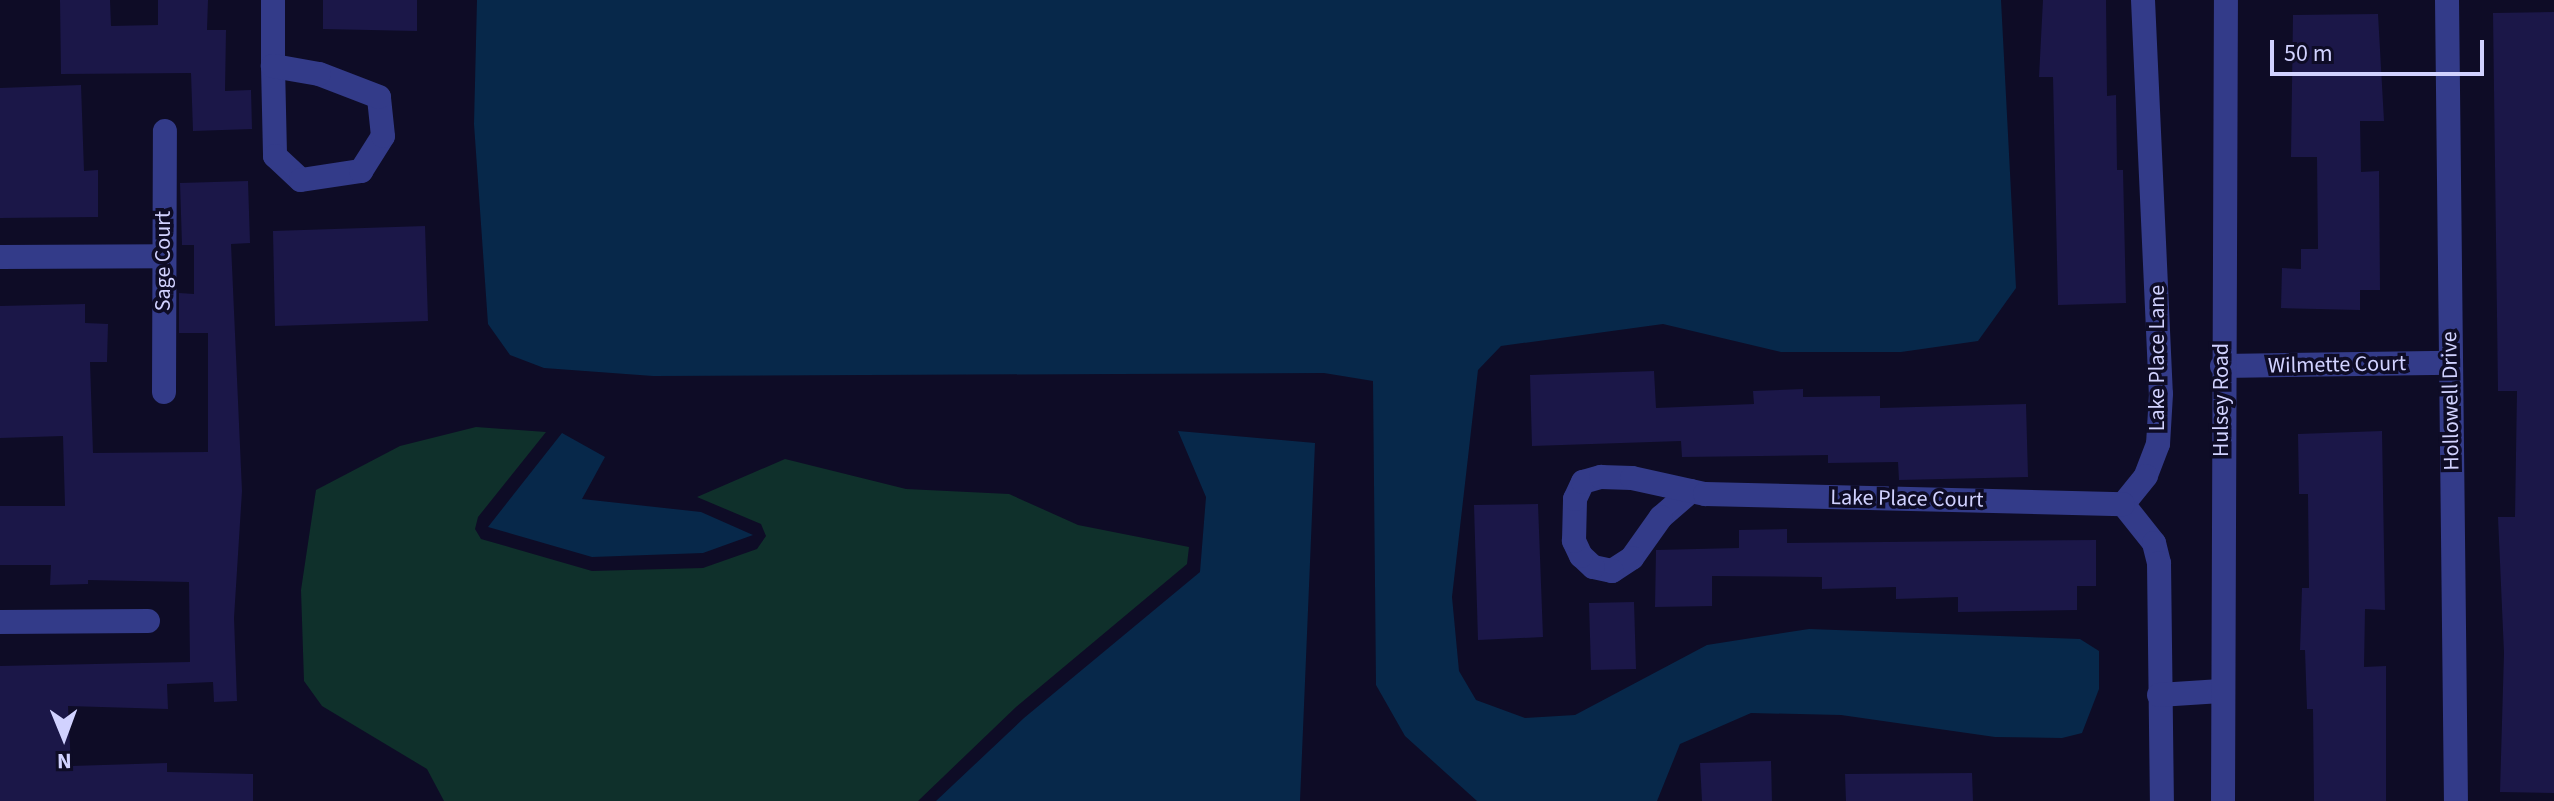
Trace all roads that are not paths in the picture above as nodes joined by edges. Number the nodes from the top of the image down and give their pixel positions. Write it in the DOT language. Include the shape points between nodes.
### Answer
graph roads {
  1 [pos="273,0"];
  2 [pos="2143,0"];
  3 [pos="2226,0"];
  4 [pos="2447,0"];
  5 [pos="273,66"];
  6 [pos="165,131"];
  7 [pos="164,256"];
  8 [pos="0,257"];
  9 [pos="2451,363"];
  10 [pos="2222,366"];
  11 [pos="164,392"];
  12 [pos="1691,491"];
  13 [pos="2123,504"];
  14 [pos="148,621"];
  15 [pos="0,622"];
  16 [pos="2221,691"];
  17 [pos="2159,695"];
  18 [pos="2162,801"];
  19 [pos="2223,801"];
  20 [pos="2456,801"];
  1 -- 5 [label="street"];
  2 -- 13 [label="street, Lake Place Lane" via="2161,394 2158,444 2146,476"];
  3 -- 10 [label="street, Hulsey Road"];
  4 -- 9 [label="street, Hollowell Drive"];
  5 -- 5 [label="street" via="275,156 301,180 361,171 383,136 379,97 319,74"];
  6 -- 7 [label="street, Sage Court"];
  7 -- 8 [label="street"];
  7 -- 11 [label="street, Sage Court"];
  9 -- 10 [label="street, Wilmette Court"];
  9 -- 20 [label="street, Hollowell Drive"];
  10 -- 16 [label="street, Hulsey Road"];
  12 -- 12 [label="street, Lake Place Court" via="1632,478 1583,482 1573,518 1581,556 1593,567 1612,571 1632,558 1661,517"];
  12 -- 13 [label="street, Lake Place Court"];
  13 -- 17 [label="street" via="2154,543 2159,563"];
  14 -- 15 [label="street"];
  16 -- 17 [label="street"];
  16 -- 19 [label="street, Hulsey Road"];
  17 -- 18 [label="street"];
}
